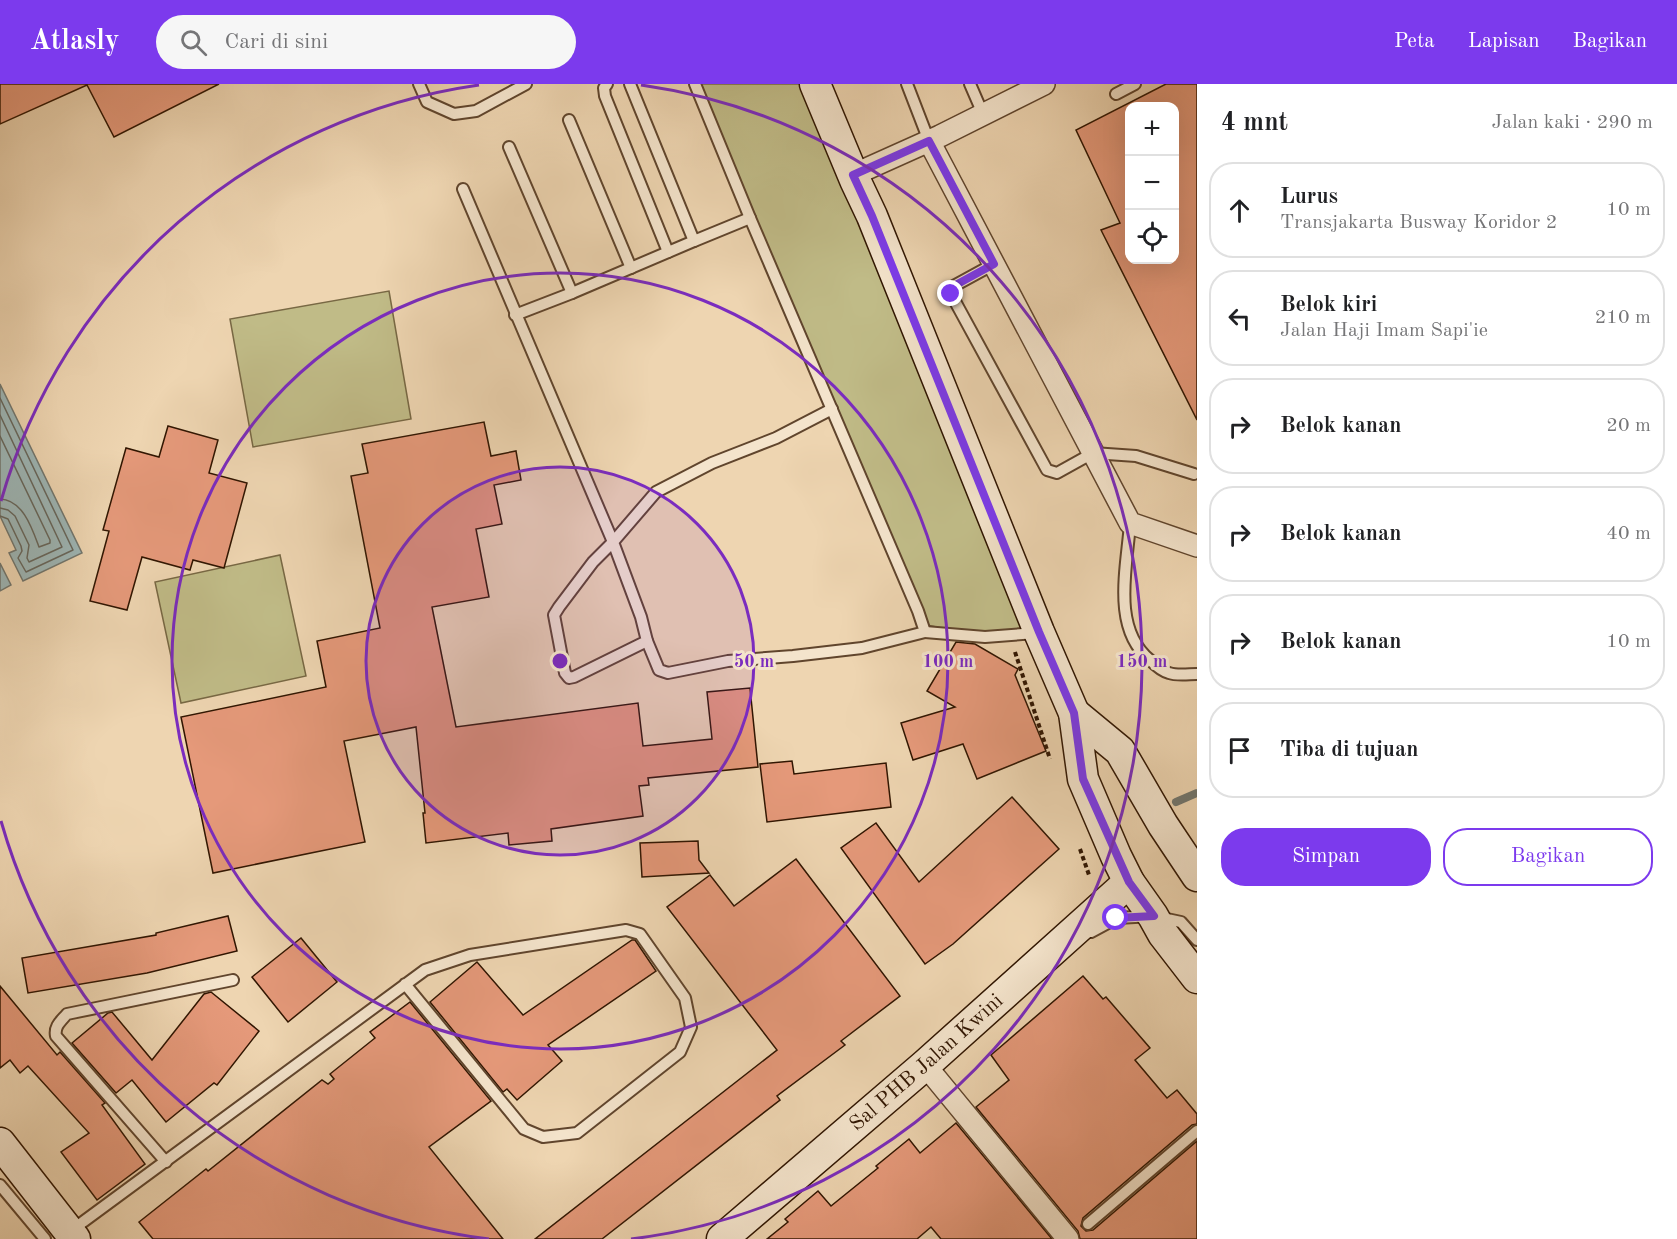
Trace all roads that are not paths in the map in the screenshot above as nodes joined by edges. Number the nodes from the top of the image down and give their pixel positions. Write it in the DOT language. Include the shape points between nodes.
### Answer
graph roads {
  1 [pos="419,84"];
  2 [pos="526,84"];
  3 [pos="607,84"];
  4 [pos="630,84"];
  5 [pos="695,84"];
  6 [pos="814,84"];
  7 [pos="907,84"];
  8 [pos="969,84"];
  9 [pos="1044,84"];
  10 [pos="1135,84"];
  11 [pos="1116,94"];
  12 [pos="983,114"];
  13 [pos="569,120"];
  14 [pos="929,141"];
  15 [pos="509,147"];
  16 [pos="853,175"];
  17 [pos="463,189"];
  18 [pos="750,218"];
  19 [pos="694,241"];
  20 [pos="668,252"];
  21 [pos="994,264"];
  22 [pos="631,268"];
  23 [pos="572,293"];
  24 [pos="515,315"];
  25 [pos="832,409"];
  26 [pos="1093,453"];
  27 [pos="1194,474"];
  28 [pos="1130,523"];
  29 [pos="613,542"];
  30 [pos="1197,546"];
  31 [pos="925,632"];
  32 [pos="1039,632"];
  33 [pos="647,641"];
  34 [pos="1197,674"];
  35 [pos="1074,713"];
  36 [pos="1192,856"];
  37 [pos="1129,882"];
  38 [pos="1154,916"];
  39 [pos="1197,940"];
  40 [pos="1080,942"];
  41 [pos="1054,965"];
  42 [pos="1197,978"];
  43 [pos="233,980"];
  44 [pos="405,984"];
  45 [pos="928,1069"];
  46 [pos="1197,1131"];
  47 [pos="854,1141"];
  48 [pos="0,1143"];
  49 [pos="166,1162"];
  50 [pos="0,1185"];
  51 [pos="1088,1224"];
  52 [pos="63,1237"];
  53 [pos="722,1239"];
  54 [pos="1068,1239"];
  1 -- 2 [label="lane" via="427,102 454,114 476,111"];
  3 -- 20 [label="lane" via="605,96"];
  4 -- 19 [label="lane"];
  5 -- 18 [label="lane"];
  6 -- 16 [label="street"];
  7 -- 14 [label="lane"];
  8 -- 12 [label="lane"];
  9 -- 12 [label="street"];
  10 -- 11 [label="lane"];
  12 -- 14 [label="street"];
  13 -- 22 [label="lane"];
  14 -- 16 [label="street"];
  14 -- 21 [label="street"];
  15 -- 23 [label="lane"];
  16 -- 32 [label="street" via="877,226"];
  17 -- 24 [label="lane"];
  18 -- 19 [label="lane"];
  18 -- 25 [label="lane"];
  19 -- 20 [label="lane"];
  20 -- 22 [label="lane"];
  21 -- 26 [label="street"];
  21 -- 26 [label="lane" via="952,287 951,294 1047,470 1057,473"];
  22 -- 23 [label="lane"];
  23 -- 24 [label="lane"];
  24 -- 29 [label="lane"];
  25 -- 29 [label="lane" via="656,492"];
  25 -- 31 [label="lane"];
  26 -- 27 [label="lane" via="1136,456"];
  26 -- 28 [label="street"];
  28 -- 30 [label="street"];
  28 -- 34 [label="lane" via="1124,605 1129,631 1140,652 1154,664 1170,674"];
  29 -- 33 [label="lane"];
  29 -- 33 [label="lane" via="592,562 554,615 565,673 574,677"];
  31 -- 32 [label="lane" via="985,637"];
  31 -- 33 [label="lane" via="862,648 728,661 668,674 659,670"];
  32 -- 35 [label="street"];
  35 -- 36 [label="street" via="1120,751"];
  35 -- 37 [label="street" via="1083,779"];
  37 -- 38 [label="street"];
  37 -- 45 [label="street, Sal PHB Jalan Kwini"];
  38 -- 39 [label="lane" via="1181,921"];
  38 -- 40 [label="lane" via="1116,918"];
  38 -- 42 [label="street"];
  41 -- 45 [label="lane"];
  43 -- 49 [label="lane" via="67,1014 55,1030 56,1036"];
  44 -- 44 [label="lane" via="425,970 470,955 627,930 640,934 685,998 691,1027 680,1052 577,1134 543,1137 524,1129"];
  44 -- 49 [label="lane"];
  45 -- 47 [label="lane"];
  45 -- 53 [label="street, Sal PHB Jalan Kwini"];
  45 -- 54 [label="street"];
  46 -- 51 [label="lane"];
  48 -- 52 [label="street"];
  49 -- 52 [label="lane"];
  50 -- 52 [label="lane"];
}
